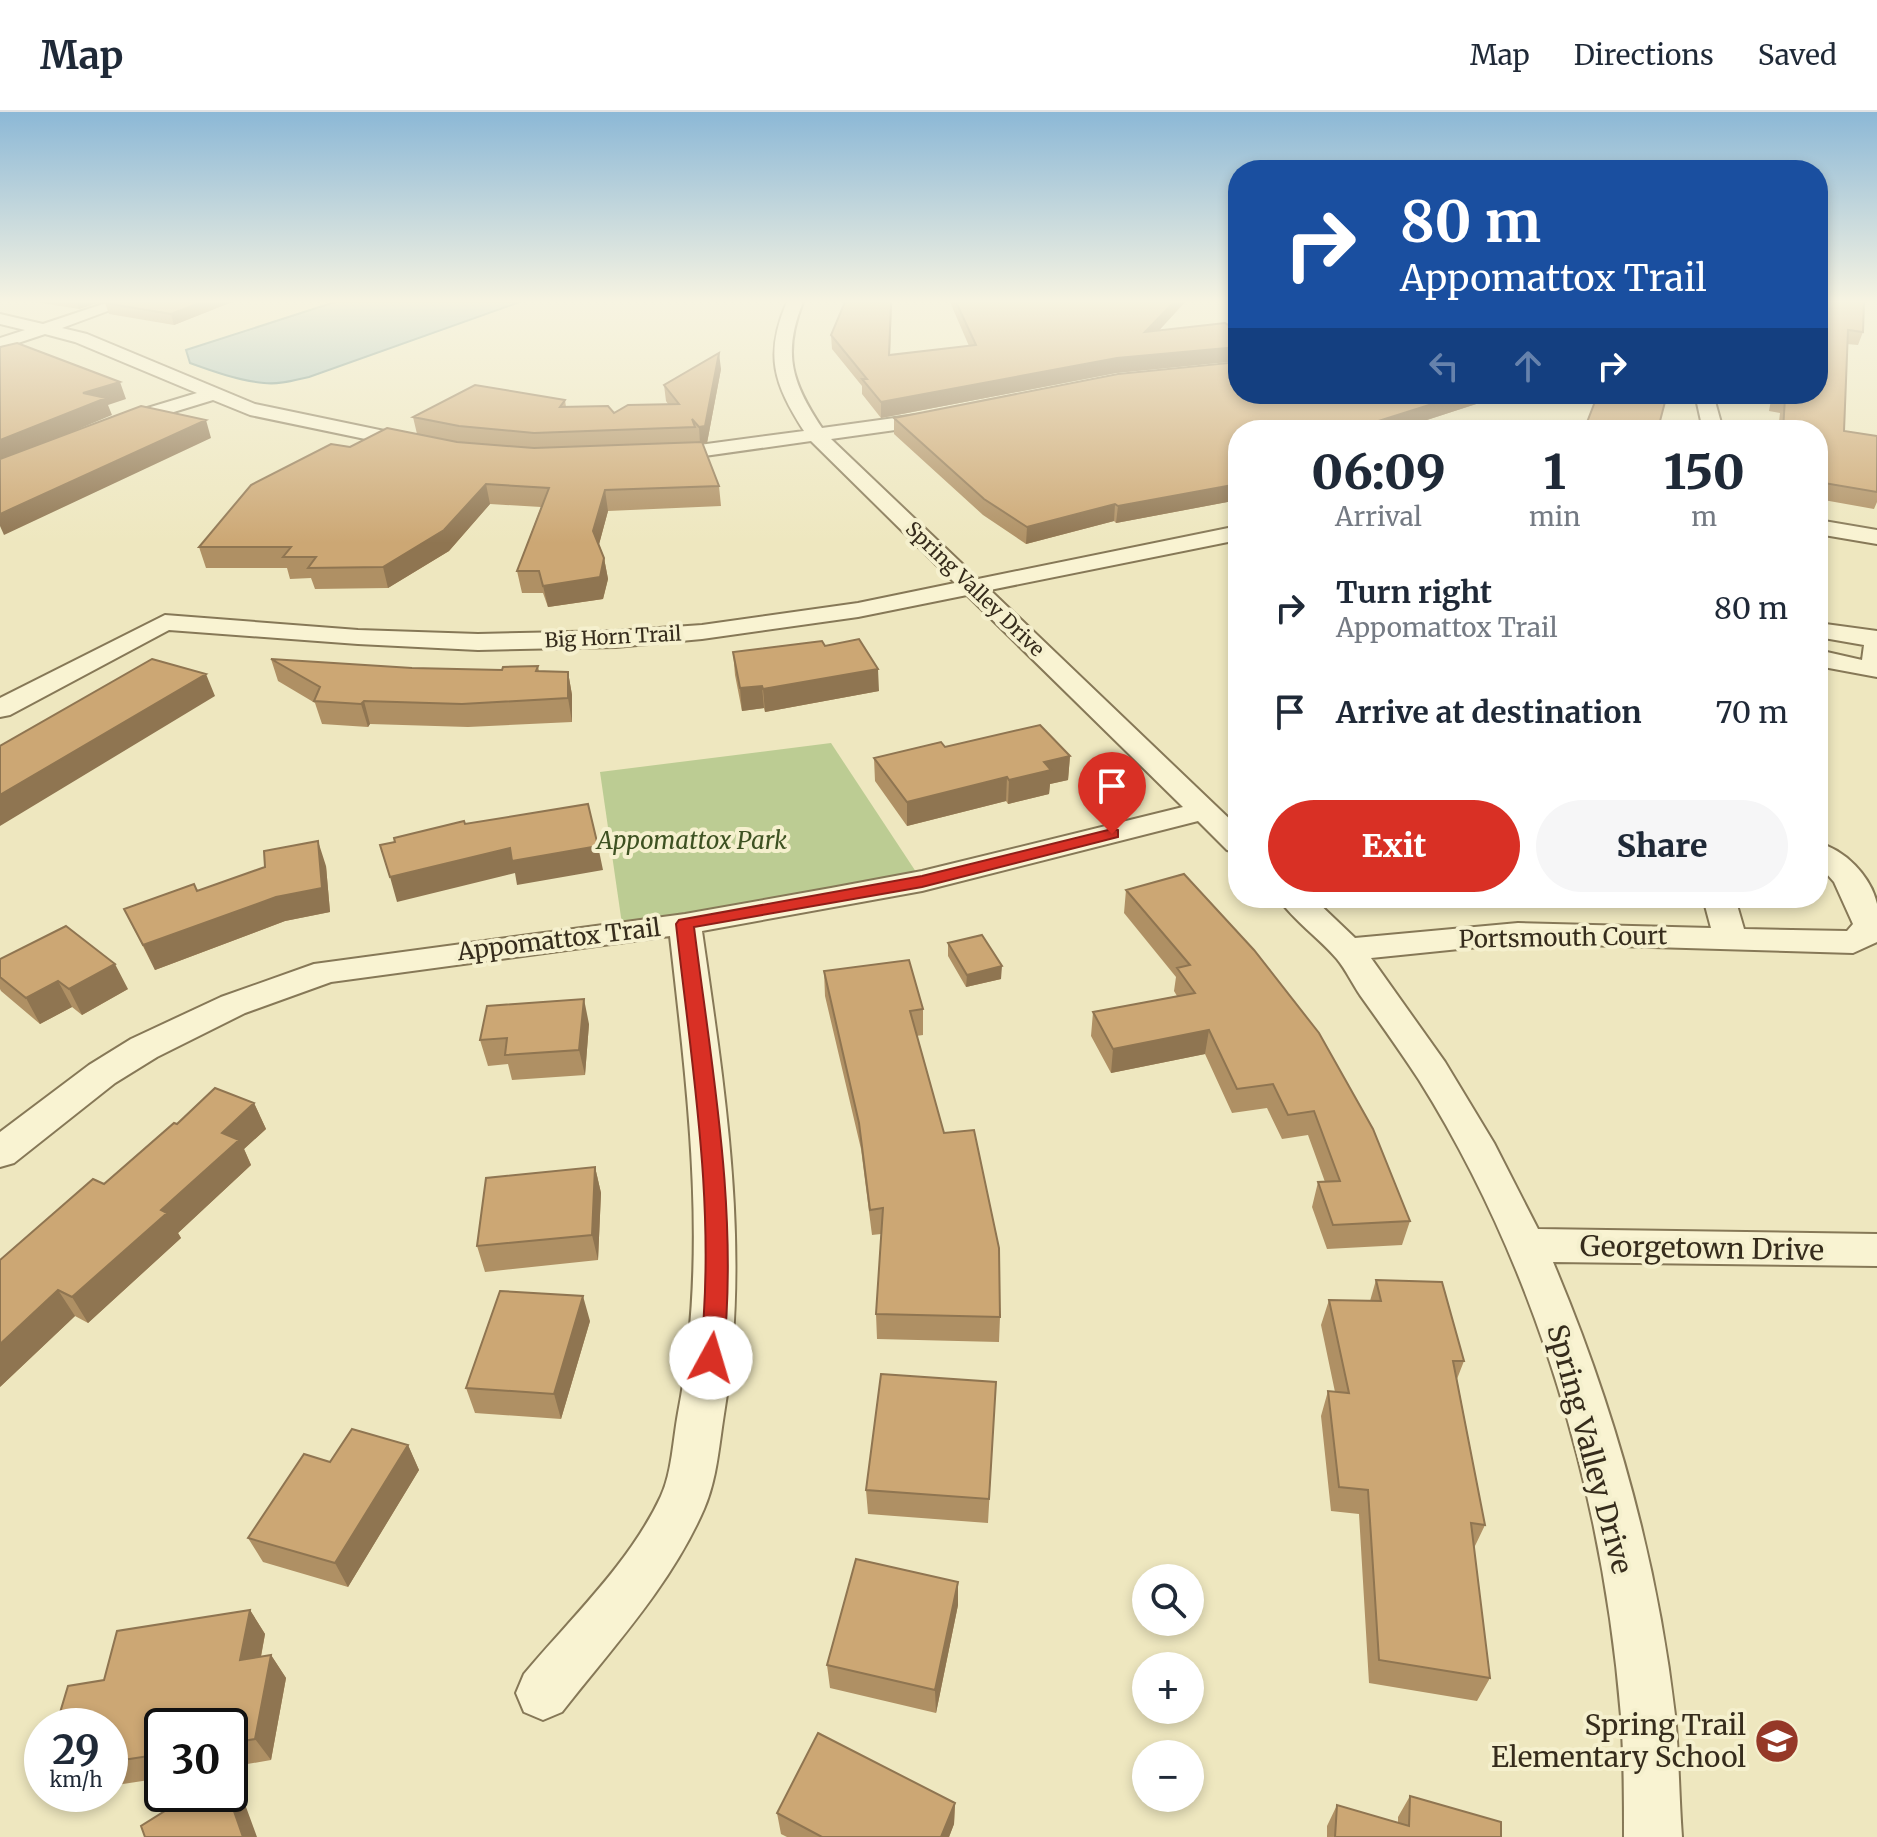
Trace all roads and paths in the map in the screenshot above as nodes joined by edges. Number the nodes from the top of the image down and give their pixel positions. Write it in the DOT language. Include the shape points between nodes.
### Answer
graph roads {
  1 [pos="187,382"];
  2 [pos="787,382"];
  3 [pos="214,394"];
  4 [pos="952,414"];
  5 [pos="97,431"];
  6 [pos="817,436"];
  7 [pos="432,447"];
  8 [pos="640,458"];
  9 [pos="1828,529"];
  10 [pos="1228,535"];
  11 [pos="1877,537"];
  12 [pos="973,587"];
  13 [pos="1828,632"];
  14 [pos="1877,641"];
  15 [pos="1828,660"];
  16 [pos="0,709"];
  17 [pos="1204,811"];
  18 [pos="1228,834"];
  19 [pos="1828,858"];
  20 [pos="1304,908"];
  21 [pos="1722,908"];
  22 [pos="685,924"];
  23 [pos="1731,939"];
  24 [pos="1347,950"];
  25 [pos="0,1153"];
  26 [pos="1528,1245"];
  27 [pos="1877,1250"];
  28 [pos="543,1693"];
  29 [pos="1653,1837"];
  1 -- 3 [label="street"];
  2 -- 6 [label="street, Spring Valley Drive"];
  3 -- 5 [label="street"];
  3 -- 7 [label="street" via="271,415"];
  4 -- 6 [label="street"];
  6 -- 8 [label="street"];
  6 -- 12 [label="street, Spring Valley Drive"];
  9 -- 11 [label="street"];
  10 -- 12 [label="street, Big Horn Trail"];
  12 -- 16 [label="street, Big Horn Trail" via="812,618 616,639 410,640 165,622"];
  12 -- 17 [label="street, Spring Valley Drive"];
  13 -- 14 [label="street"];
  14 -- 15 [label="street" via="1874,670"];
  17 -- 18 [label="street, Spring Valley Drive"];
  17 -- 22 [label="street, Appomattox Trail" via="922,881"];
  19 -- 23 [label="street, Portsmouth Court" via="1838,864 1865,913 1865,935 1853,942"];
  20 -- 24 [label="street, Spring Valley Drive"];
  21 -- 23 [label="street"];
  22 -- 25 [label="street, Appomattox Trail" via="326,972 233,1005 144,1048"];
  22 -- 28 [label="street" via="719,1235 708,1387 682,1505 658,1546"];
  23 -- 24 [label="street, Portsmouth Court" via="1518,933"];
  24 -- 26 [label="street, Spring Valley Drive" via="1455,1105"];
  26 -- 27 [label="street, Georgetown Drive"];
  26 -- 29 [label="street, Spring Valley Drive" via="1575,1371 1621,1542 1646,1699"];
}
